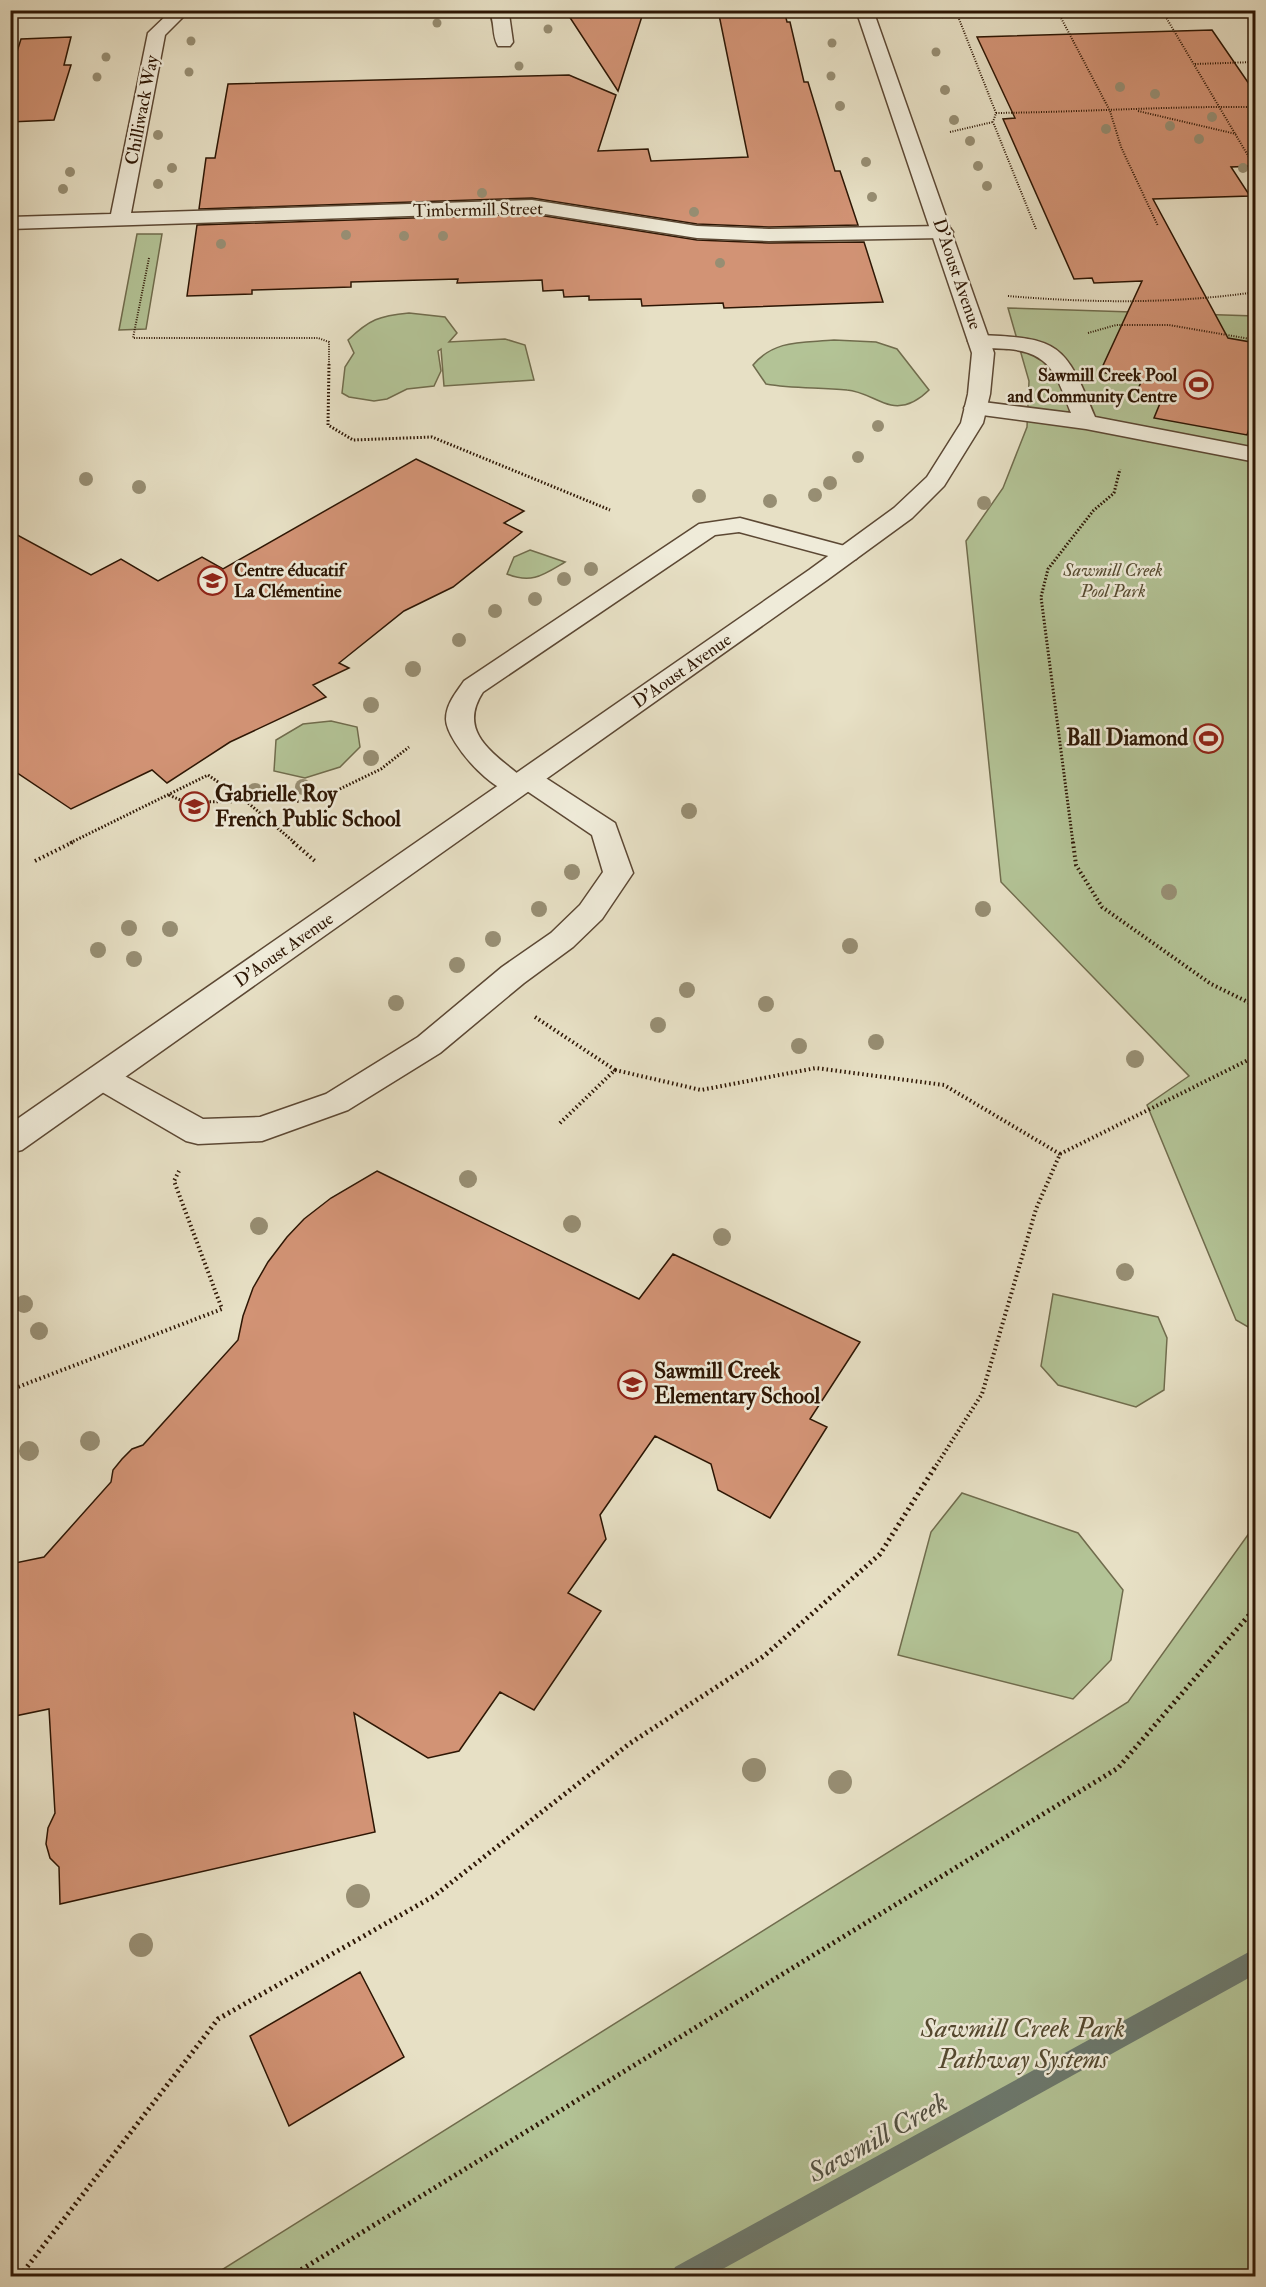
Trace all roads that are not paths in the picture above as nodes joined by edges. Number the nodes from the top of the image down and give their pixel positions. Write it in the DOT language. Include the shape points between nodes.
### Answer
graph roads {
  1 [pos="182,10"];
  2 [pos="496,10"];
  3 [pos="864,10"];
  4 [pos="504,42"];
  5 [pos="120,220"];
  6 [pos="10,224"];
  7 [pos="943,232"];
  8 [pos="979,341"];
  9 [pos="975,408"];
  10 [pos="1086,422"];
  11 [pos="1256,455"];
  12 [pos="847,554"];
  13 [pos="522,783"];
  14 [pos="101,1077"];
  15 [pos="10,1141"];
  1 -- 5 [label="street, Chilliwack Way" via="157,33"];
  2 -- 4 [label="street" via="501,14"];
  3 -- 7 [label="street, D'Aoust Avenue"];
  5 -- 6 [label="street, Timbermill Street"];
  5 -- 7 [label="street, Timbermill Street" via="532,206 697,232"];
  7 -- 8 [label="street, D'Aoust Avenue"];
  8 -- 9 [label="street, D'Aoust Avenue" via="983,352"];
  8 -- 10 [label="street" via="1016,343 1051,354 1067,378"];
  9 -- 10 [label="street"];
  9 -- 12 [label="street, D'Aoust Avenue" via="972,423 936,481 903,513"];
  10 -- 11 [label="street"];
  12 -- 13 [label="street, D'Aoust Avenue"];
  12 -- 13 [label="street" via="740,525 708,529 473,687 461,708 460,727 474,749"];
  13 -- 14 [label="street, D'Aoust Avenue"];
  13 -- 14 [label="street" via="605,830 618,873 591,912 562,940 429,1045 337,1102 262,1129 198,1132"];
  14 -- 15 [label="street, D'Aoust Avenue"];
}
